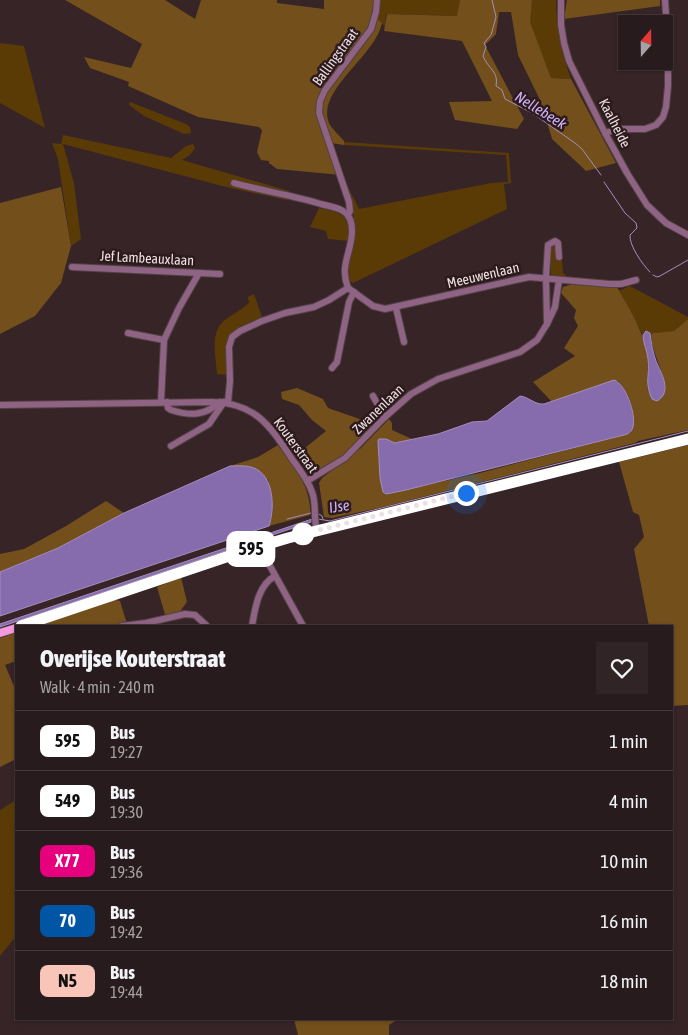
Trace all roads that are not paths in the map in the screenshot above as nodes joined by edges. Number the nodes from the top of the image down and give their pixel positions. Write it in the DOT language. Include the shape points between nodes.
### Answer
graph roads {
  1 [pos="377,0"];
  2 [pos="561,0"];
  3 [pos="665,0"];
  4 [pos="605,133"];
  5 [pos="234,184"];
  6 [pos="348,215"];
  7 [pos="688,235"];
  8 [pos="559,257"];
  9 [pos="72,267"];
  10 [pos="199,273"];
  11 [pos="220,274"];
  12 [pos="546,278"];
  13 [pos="559,280"];
  14 [pos="636,280"];
  15 [pos="348,288"];
  16 [pos="354,292"];
  17 [pos="396,308"];
  18 [pos="547,324"];
  19 [pos="128,334"];
  20 [pos="164,340"];
  21 [pos="404,342"];
  22 [pos="332,368"];
  23 [pos="373,396"];
  24 [pos="164,402"];
  25 [pos="224,402"];
  26 [pos="0,405"];
  27 [pos="385,417"];
  28 [pos="688,438"];
  29 [pos="172,446"];
  30 [pos="307,481"];
  31 [pos="316,531"];
  32 [pos="259,546"];
  33 [pos="275,576"];
  34 [pos="24,625"];
  35 [pos="130,625"];
  36 [pos="206,625"];
  37 [pos="252,625"];
  38 [pos="302,625"];
  39 [pos="15,628"];
  40 [pos="0,633"];
  1 -- 6 [label="street, Ballingstraat" via="371,29 320,101 320,113 349,202"];
  2 -- 4 [label="street, Kaalheide" via="561,25 569,61"];
  3 -- 4 [label="street" via="668,86 663,117 656,125 645,129 618,129"];
  4 -- 7 [label="street, Kaalheide" via="647,205 666,223"];
  5 -- 6 [label="street" via="296,197 342,210"];
  6 -- 15 [label="street" via="352,234 344,271"];
  8 -- 12 [label="street" via="558,243 551,242 548,245"];
  9 -- 10 [label="street, Jef Lambeauxlaan"];
  10 -- 11 [label="street, Jef Lambeauxlaan"];
  10 -- 20 [label="street"];
  12 -- 13 [label="street, Meeuwenlaan"];
  12 -- 17 [label="street, Meeuwenlaan" via="528,277"];
  12 -- 18 [label="street"];
  13 -- 14 [label="street, Meeuwenlaan" via="610,284"];
  13 -- 18 [label="street, Zwanenlaan" via="555,308"];
  15 -- 16 [label="street, Meeuwenlaan"];
  15 -- 25 [label="street" via="314,307 269,318 232,338 229,347 230,381"];
  16 -- 17 [label="street, Meeuwenlaan" via="380,309"];
  16 -- 22 [label="street" via="337,362"];
  17 -- 21 [label="street"];
  18 -- 27 [label="street, Zwanenlaan" via="537,340 520,352 438,379 411,394"];
  19 -- 20 [label="street"];
  20 -- 24 [label="street"];
  23 -- 27 [label="street"];
  24 -- 25 [label="street, Kouterstraat"];
  24 -- 25 [label="street" via="171,410 193,414 202,414"];
  24 -- 26 [label="street, Kouterstraat"];
  25 -- 29 [label="street" via="209,424"];
  25 -- 30 [label="street, Kouterstraat" via="252,411 266,423"];
  27 -- 30 [label="street, Zwanenlaan" via="345,458"];
  28 -- 31 [label="main road"];
  30 -- 31 [label="street, Kouterstraat" via="313,493"];
  31 -- 32 [label="main road"];
  32 -- 33 [label="street"];
  32 -- 34 [label="main road"];
  33 -- 37 [label="street" via="270,578 260,594"];
  33 -- 38 [label="street"];
  35 -- 36 [label="street" via="186,614 195,616"];
  39 -- 40 [label="main road"];
}
